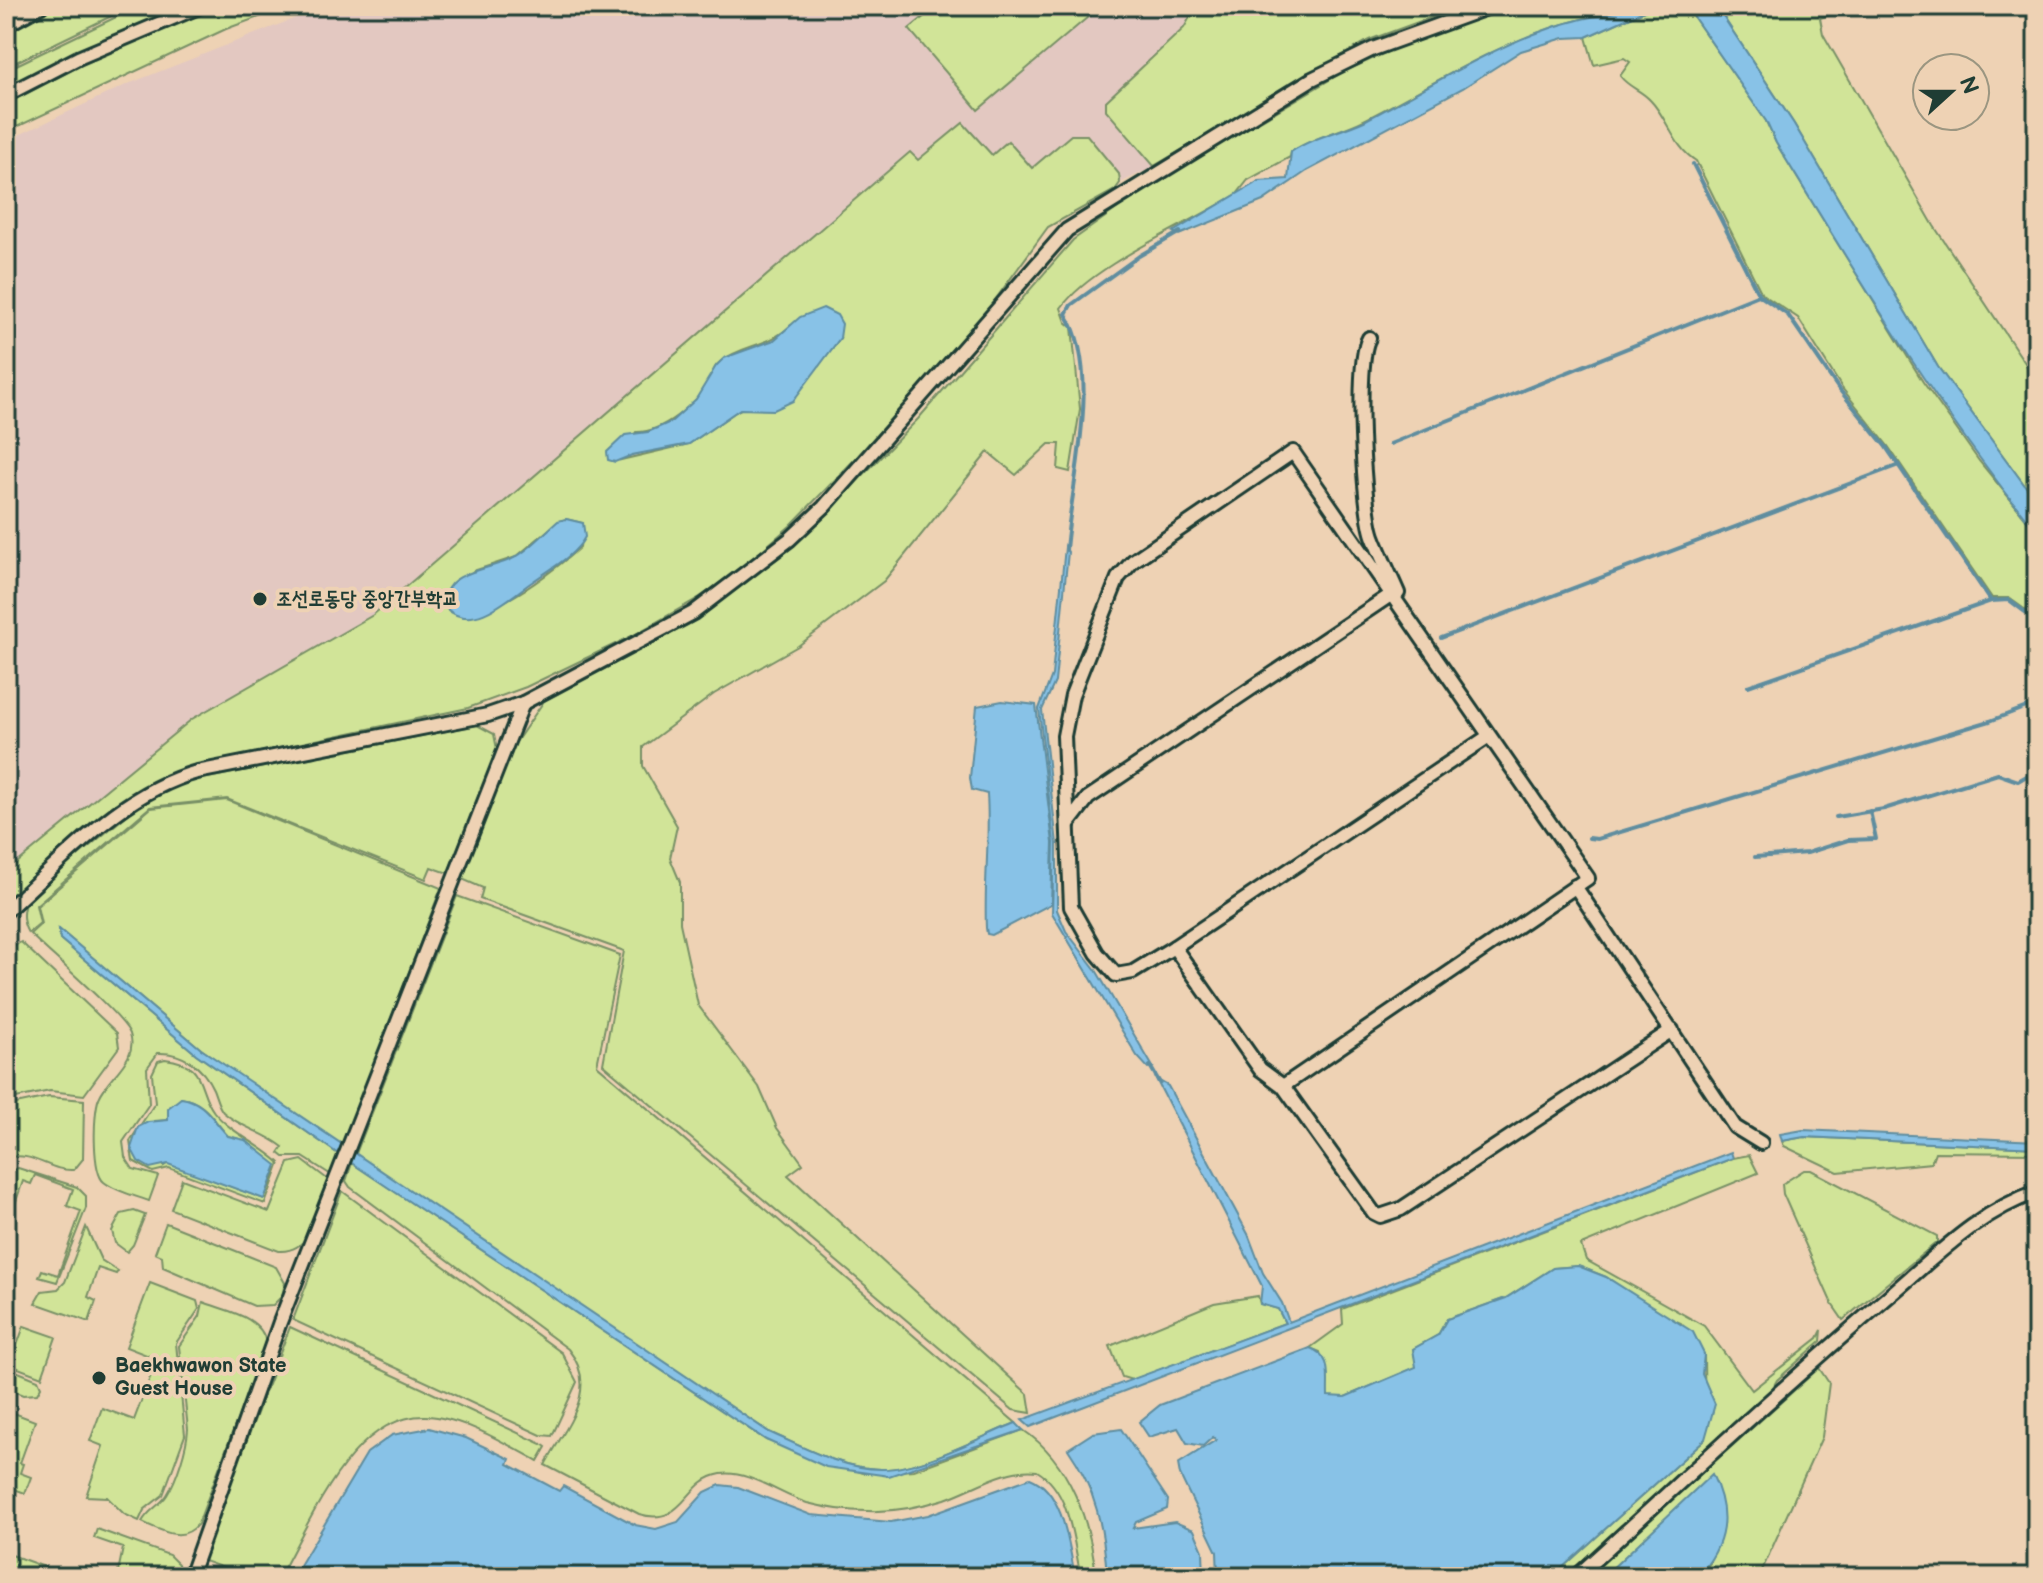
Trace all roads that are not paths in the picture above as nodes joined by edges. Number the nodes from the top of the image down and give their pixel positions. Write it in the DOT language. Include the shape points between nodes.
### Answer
graph roads {
  1 [pos="201,6"];
  2 [pos="1492,6"];
  3 [pos="34,7"];
  4 [pos="6,25"];
  5 [pos="6,95"];
  6 [pos="1369,338"];
  7 [pos="1392,594"];
  8 [pos="1411,622"];
  9 [pos="523,703"];
  10 [pos="1489,736"];
  11 [pos="1068,824"];
  12 [pos="1575,886"];
  13 [pos="6,911"];
  14 [pos="1174,947"];
  15 [pos="1672,1030"];
  16 [pos="1283,1086"];
  17 [pos="1761,1143"];
  18 [pos="2037,1192"];
  19 [pos="190,1577"];
  20 [pos="1576,1577"];
  1 -- 5 [label="street"];
  2 -- 9 [label="street" via="1385,44 1312,79 1067,230 790,539 693,613"];
  3 -- 4 [label="street"];
  6 -- 8 [label="street" via="1363,348 1360,385 1371,523"];
  7 -- 8 [label="street"];
  7 -- 11 [label="street" via="1088,798"];
  7 -- 11 [label="street" via="1293,452 1149,549 1118,578 1067,711"];
  8 -- 10 [label="street"];
  9 -- 13 [label="street" via="454,723 197,772 159,784 130,801"];
  9 -- 19 [label="street" via="280,1322"];
  10 -- 12 [label="street" via="1588,878"];
  10 -- 14 [label="street"];
  11 -- 14 [label="street" via="1071,907 1107,966 1116,975 1126,975"];
  12 -- 15 [label="street"];
  12 -- 16 [label="street"];
  14 -- 16 [label="street" via="1260,1069"];
  15 -- 16 [label="street" via="1401,1209 1380,1216"];
  15 -- 17 [label="street" via="1735,1127"];
  18 -- 20 [label="street" via="1975,1223 1826,1349"];
}
